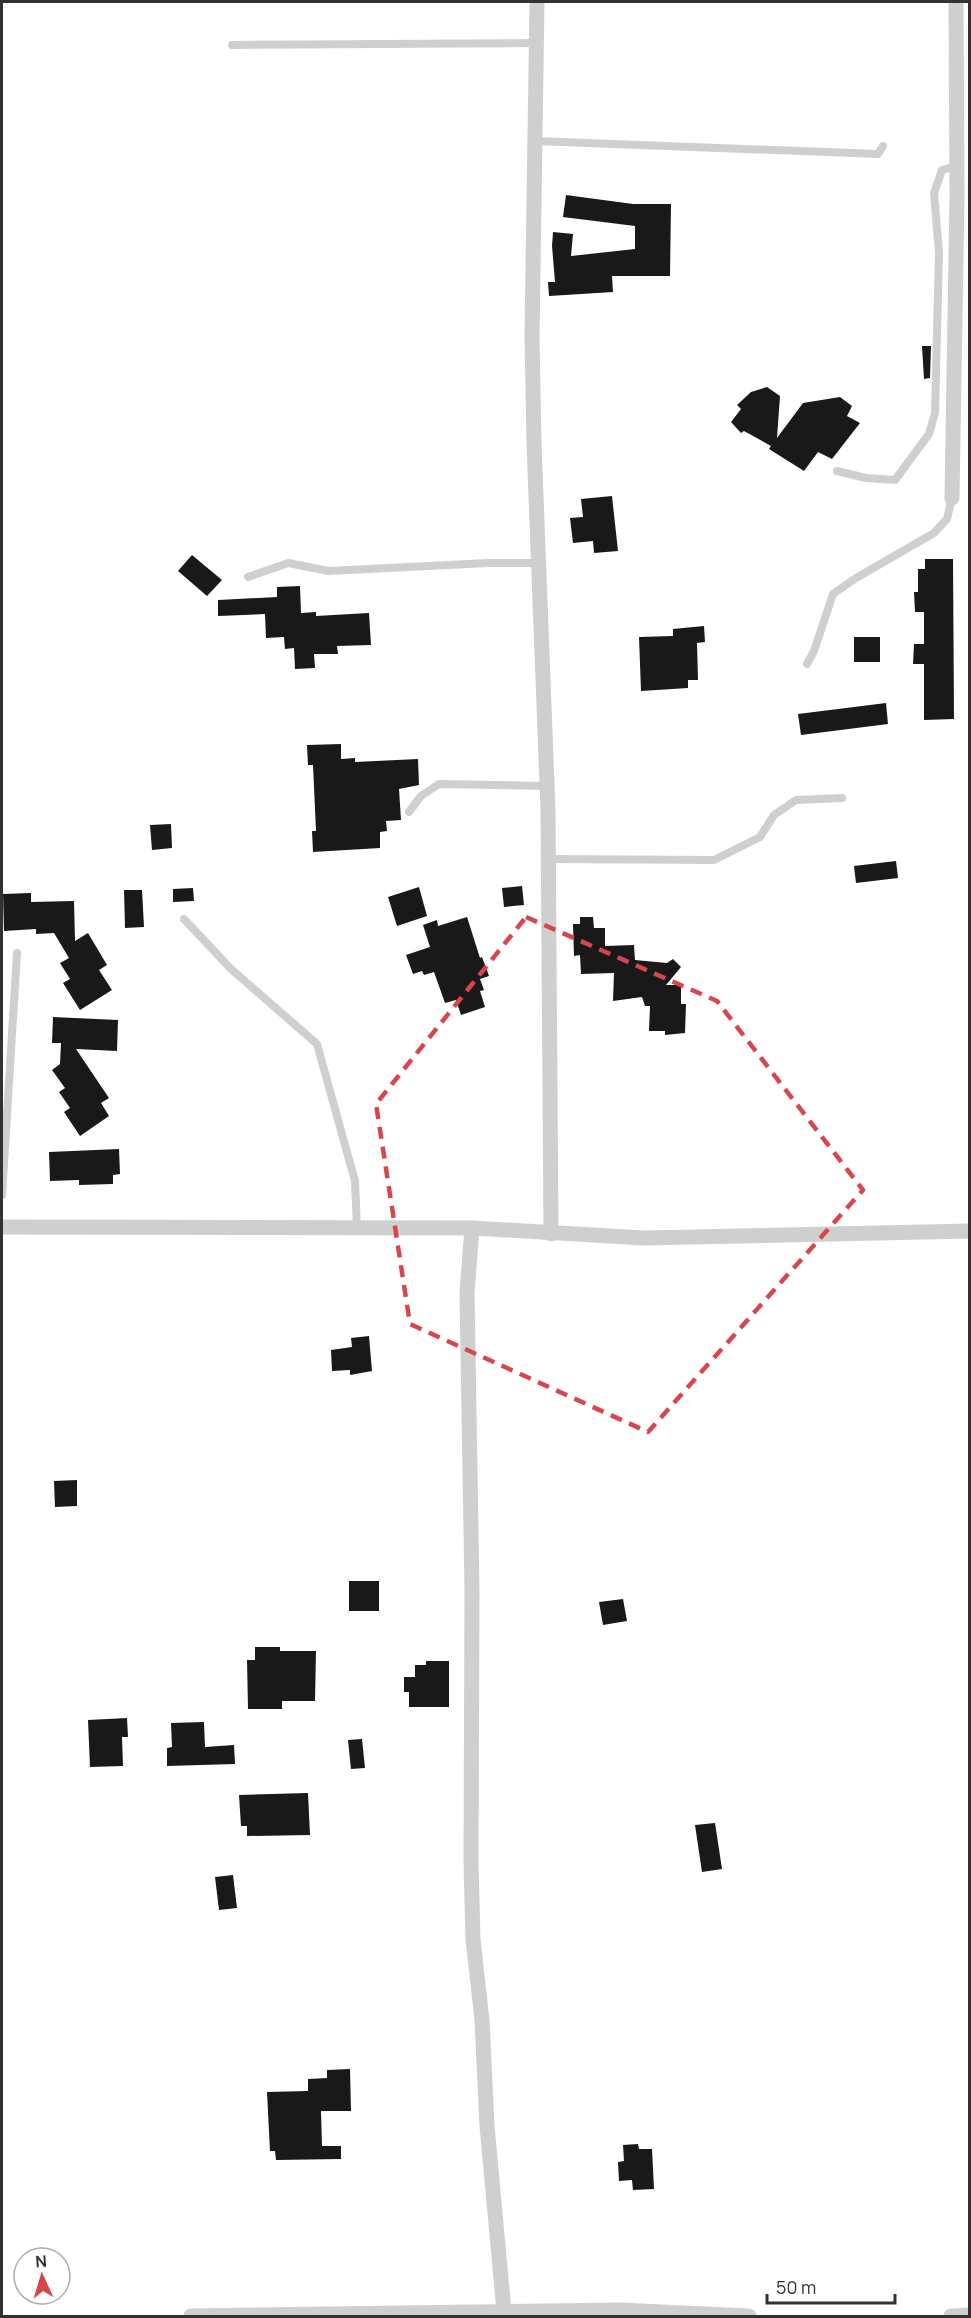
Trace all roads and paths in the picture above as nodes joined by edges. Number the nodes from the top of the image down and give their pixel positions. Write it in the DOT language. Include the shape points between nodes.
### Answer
graph roads {
  1 [pos="537,2"];
  2 [pos="956,2"];
  3 [pos="537,43"];
  4 [pos="232,45"];
  5 [pos="536,141"];
  6 [pos="883,146"];
  7 [pos="957,166"];
  8 [pos="837,471"];
  9 [pos="952,498"];
  10 [pos="539,563"];
  11 [pos="248,577"];
  12 [pos="807,664"];
  13 [pos="547,786"];
  14 [pos="842,798"];
  15 [pos="409,812"];
  16 [pos="548,859"];
  17 [pos="184,919"];
  18 [pos="17,952"];
  19 [pos="2,1195"];
  20 [pos="2,1227"];
  21 [pos="472,1228"];
  22 [pos="357,1229"];
  23 [pos="969,1231"];
  24 [pos="551,1234"];
  25 [pos="504,2311"];
  26 [pos="487,2313"];
  27 [pos="969,2315"];
  28 [pos="191,2316"];
  29 [pos="749,2316"];
  30 [pos="951,2316"];
  1 -- 3 [label="street"];
  2 -- 7 [label="street"];
  3 -- 4 [label="lane"];
  3 -- 5 [label="street"];
  5 -- 6 [label="lane" via="878,154"];
  5 -- 10 [label="street" via="533,357"];
  7 -- 8 [label="lane" via="942,170 934,193 939,253 938,318 935,413 928,434 895,480"];
  7 -- 9 [label="street"];
  9 -- 12 [label="lane" via="947,519 934,533 833,594"];
  10 -- 11 [label="lane" via="329,571 288,563"];
  10 -- 13 [label="street"];
  13 -- 15 [label="lane" via="439,784 421,796"];
  13 -- 16 [label="street"];
  14 -- 16 [label="lane" via="796,800 774,815 760,837 714,860"];
  16 -- 24 [label="street"];
  17 -- 22 [label="lane" via="231,969 317,1044 356,1181"];
  18 -- 19 [label="lane"];
  20 -- 22 [label="street"];
  21 -- 22 [label="street"];
  21 -- 24 [label="street"];
  21 -- 25 [label="street" via="467,1293 471,1873 487,2126"];
  23 -- 24 [label="street" via="644,1238"];
  25 -- 26 [label="street"];
  25 -- 29 [label="street" via="619,2310"];
  26 -- 28 [label="street"];
  27 -- 30 [label="street"];
}
